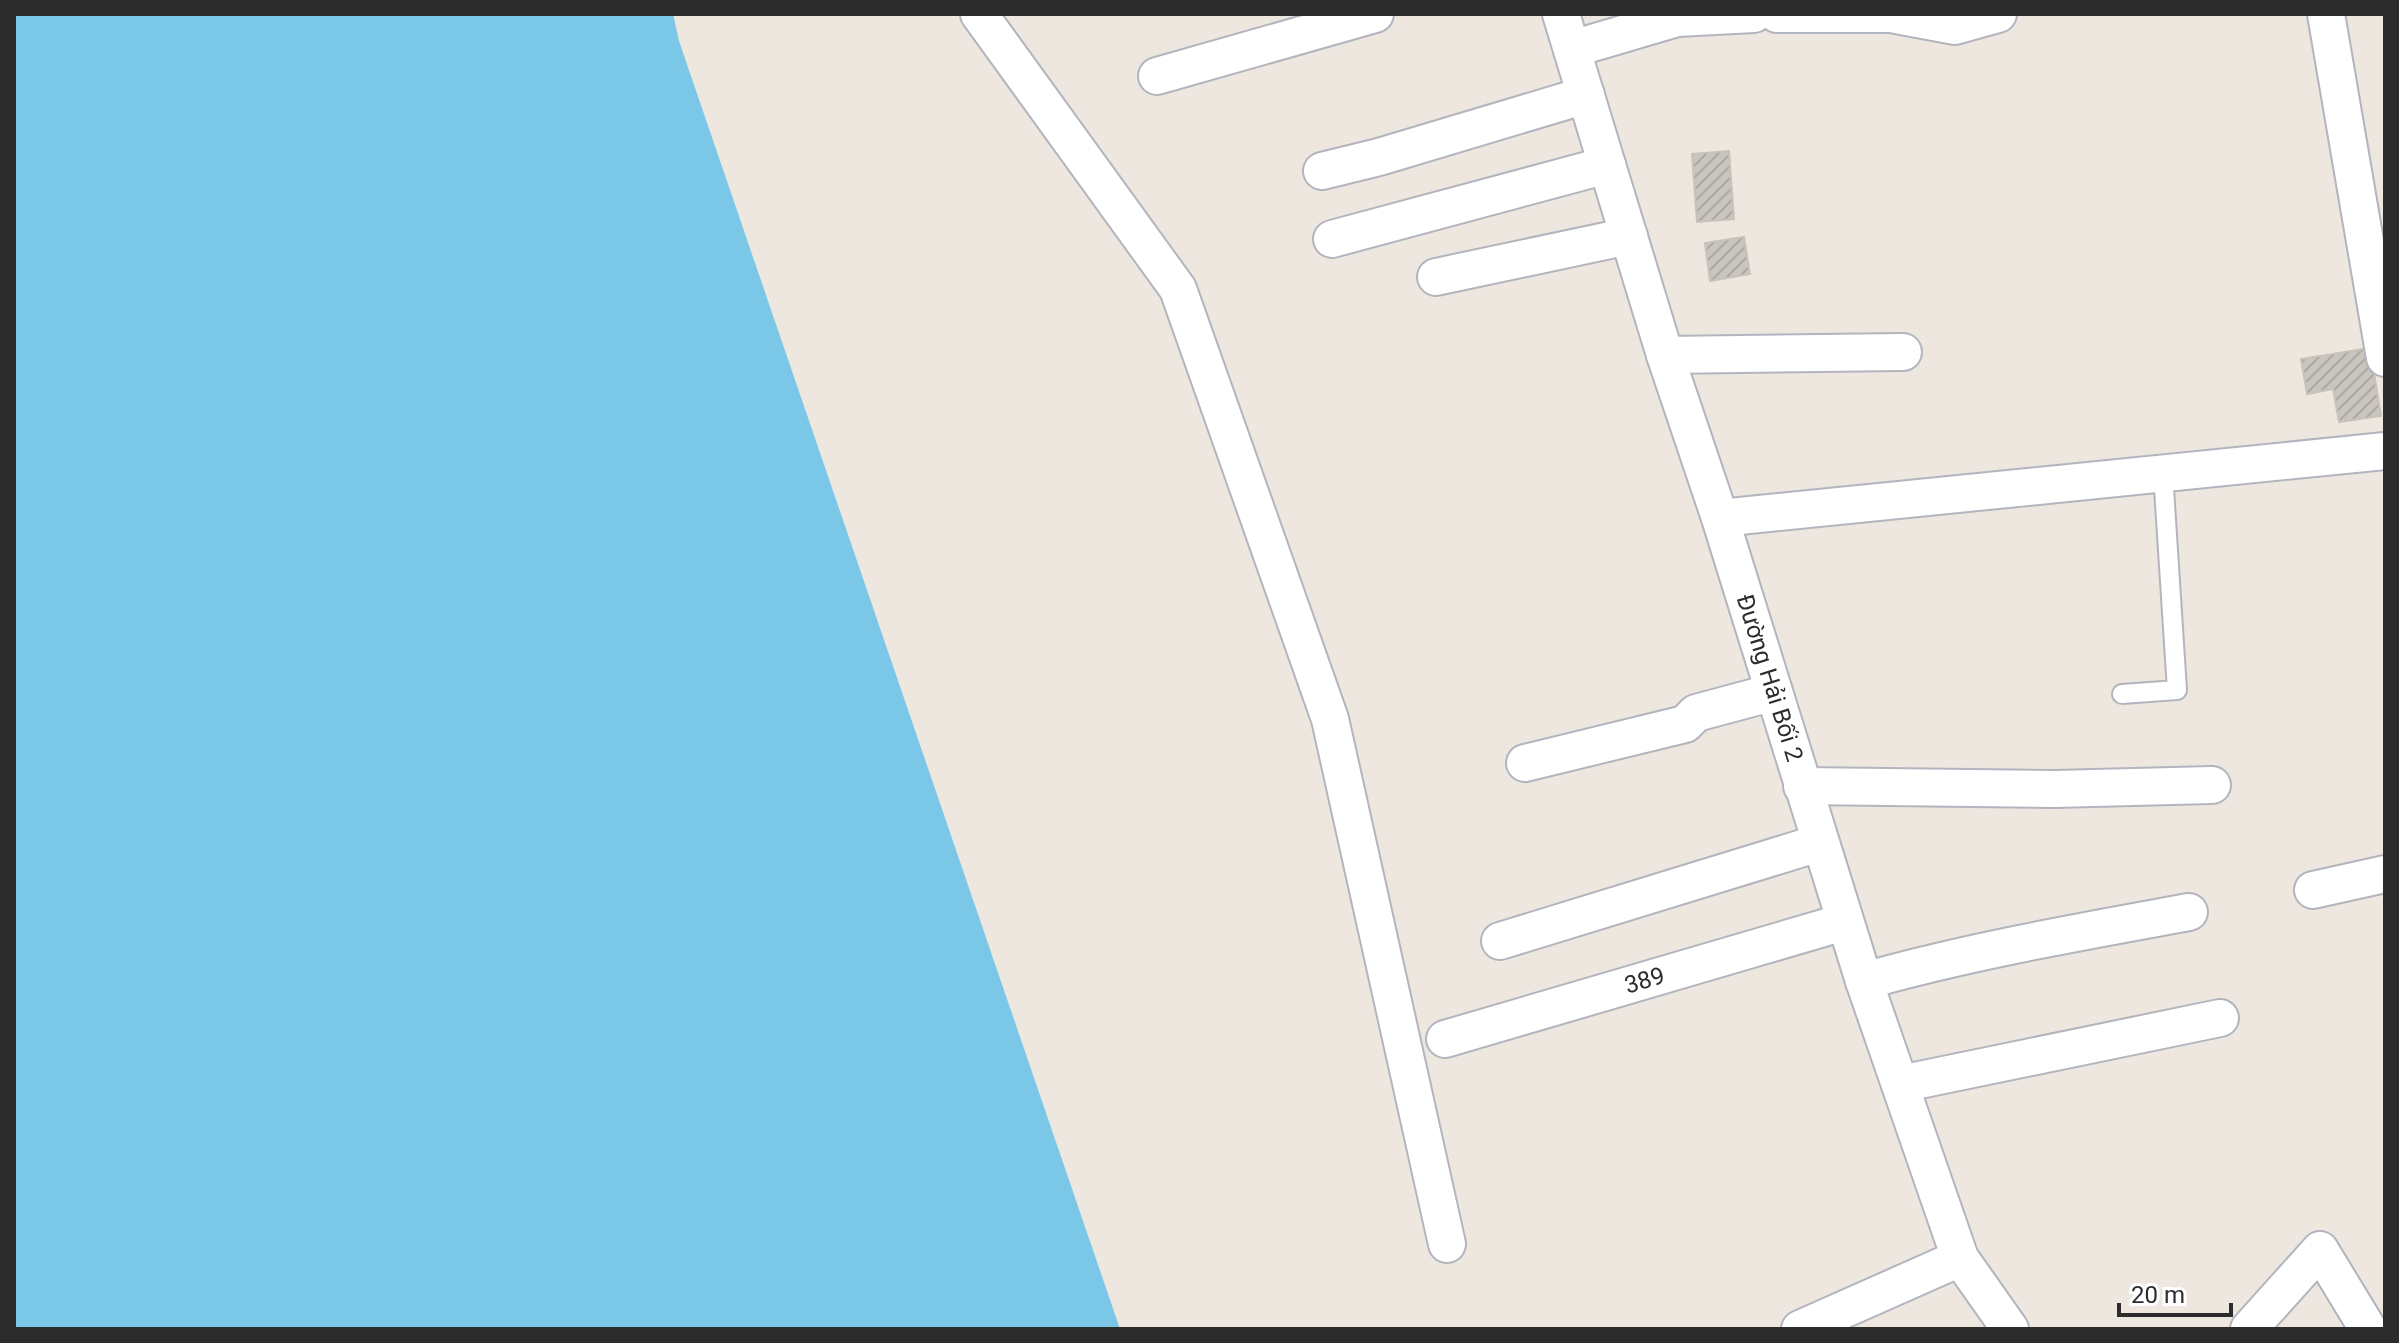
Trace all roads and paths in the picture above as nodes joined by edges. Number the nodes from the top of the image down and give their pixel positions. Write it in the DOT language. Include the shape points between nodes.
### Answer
graph roads {
  1 [pos="979,14"];
  2 [pos="1375,14"];
  3 [pos="1561,14"];
  4 [pos="1754,14"];
  5 [pos="1777,14"];
  6 [pos="1998,14"];
  7 [pos="2326,14"];
  8 [pos="1954,20"];
  9 [pos="1572,49"];
  10 [pos="1157,76"];
  11 [pos="1586,95"];
  12 [pos="1607,165"];
  13 [pos="1322,171"];
  14 [pos="1629,236"];
  15 [pos="1332,239"];
  16 [pos="1436,277"];
  17 [pos="1903,352"];
  18 [pos="1665,355"];
  19 [pos="2385,358"];
  20 [pos="2385,451"];
  21 [pos="2163,473"];
  22 [pos="1720,518"];
  23 [pos="1774,692"];
  24 [pos="2122,694"];
  25 [pos="1525,763"];
  26 [pos="2212,785"];
  27 [pos="1802,786"];
  28 [pos="1819,843"];
  29 [pos="2385,874"];
  30 [pos="2313,890"];
  31 [pos="2189,912"];
  32 [pos="1844,922"];
  33 [pos="1500,941"];
  34 [pos="1864,981"];
  35 [pos="2220,1018"];
  36 [pos="1445,1039"];
  37 [pos="1900,1084"];
  38 [pos="1447,1244"];
  39 [pos="1960,1258"];
  40 [pos="1800,1329"];
  41 [pos="2010,1329"];
  42 [pos="2249,1329"];
  43 [pos="2368,1329"];
  1 -- 38 [label="street" via="1178,289 1330,719"];
  2 -- 10 [label="street"];
  3 -- 9 [label="street, Đường Hải Bối 2"];
  4 -- 9 [label="street" via="1677,18"];
  5 -- 8 [label="street"];
  6 -- 8 [label="street"];
  7 -- 19 [label="street"];
  9 -- 11 [label="street, Đường Hải Bối 2"];
  11 -- 12 [label="street, Đường Hải Bối 2"];
  11 -- 13 [label="street"];
  12 -- 14 [label="street, Đường Hải Bối 2"];
  12 -- 15 [label="street"];
  14 -- 16 [label="street"];
  14 -- 18 [label="street, Đường Hải Bối 2"];
  17 -- 18 [label="street"];
  18 -- 22 [label="street, Đường Hải Bối 2"];
  20 -- 21 [label="street"];
  21 -- 22 [label="street"];
  21 -- 24 [label="lane" via="2177,690"];
  22 -- 23 [label="street, Đường Hải Bối 2"];
  23 -- 25 [label="street" via="1696,713 1685,724"];
  23 -- 27 [label="street, Đường Hải Bối 2"];
  26 -- 27 [label="street"];
  27 -- 28 [label="street, Đường Hải Bối 2"];
  28 -- 32 [label="street, Đường Hải Bối 2"];
  28 -- 33 [label="street"];
  29 -- 30 [label="street"];
  31 -- 34 [label="street"];
  32 -- 34 [label="street, Đường Hải Bối 2"];
  32 -- 36 [label="street, 389"];
  34 -- 37 [label="street, Đường Hải Bối 2"];
  35 -- 37 [label="street"];
  37 -- 39 [label="street, Đường Hải Bối 2"];
  39 -- 40 [label="street"];
  39 -- 41 [label="street, Đường Hải Bối 2"];
  42 -- 43 [label="street" via="2320,1250"];
}
